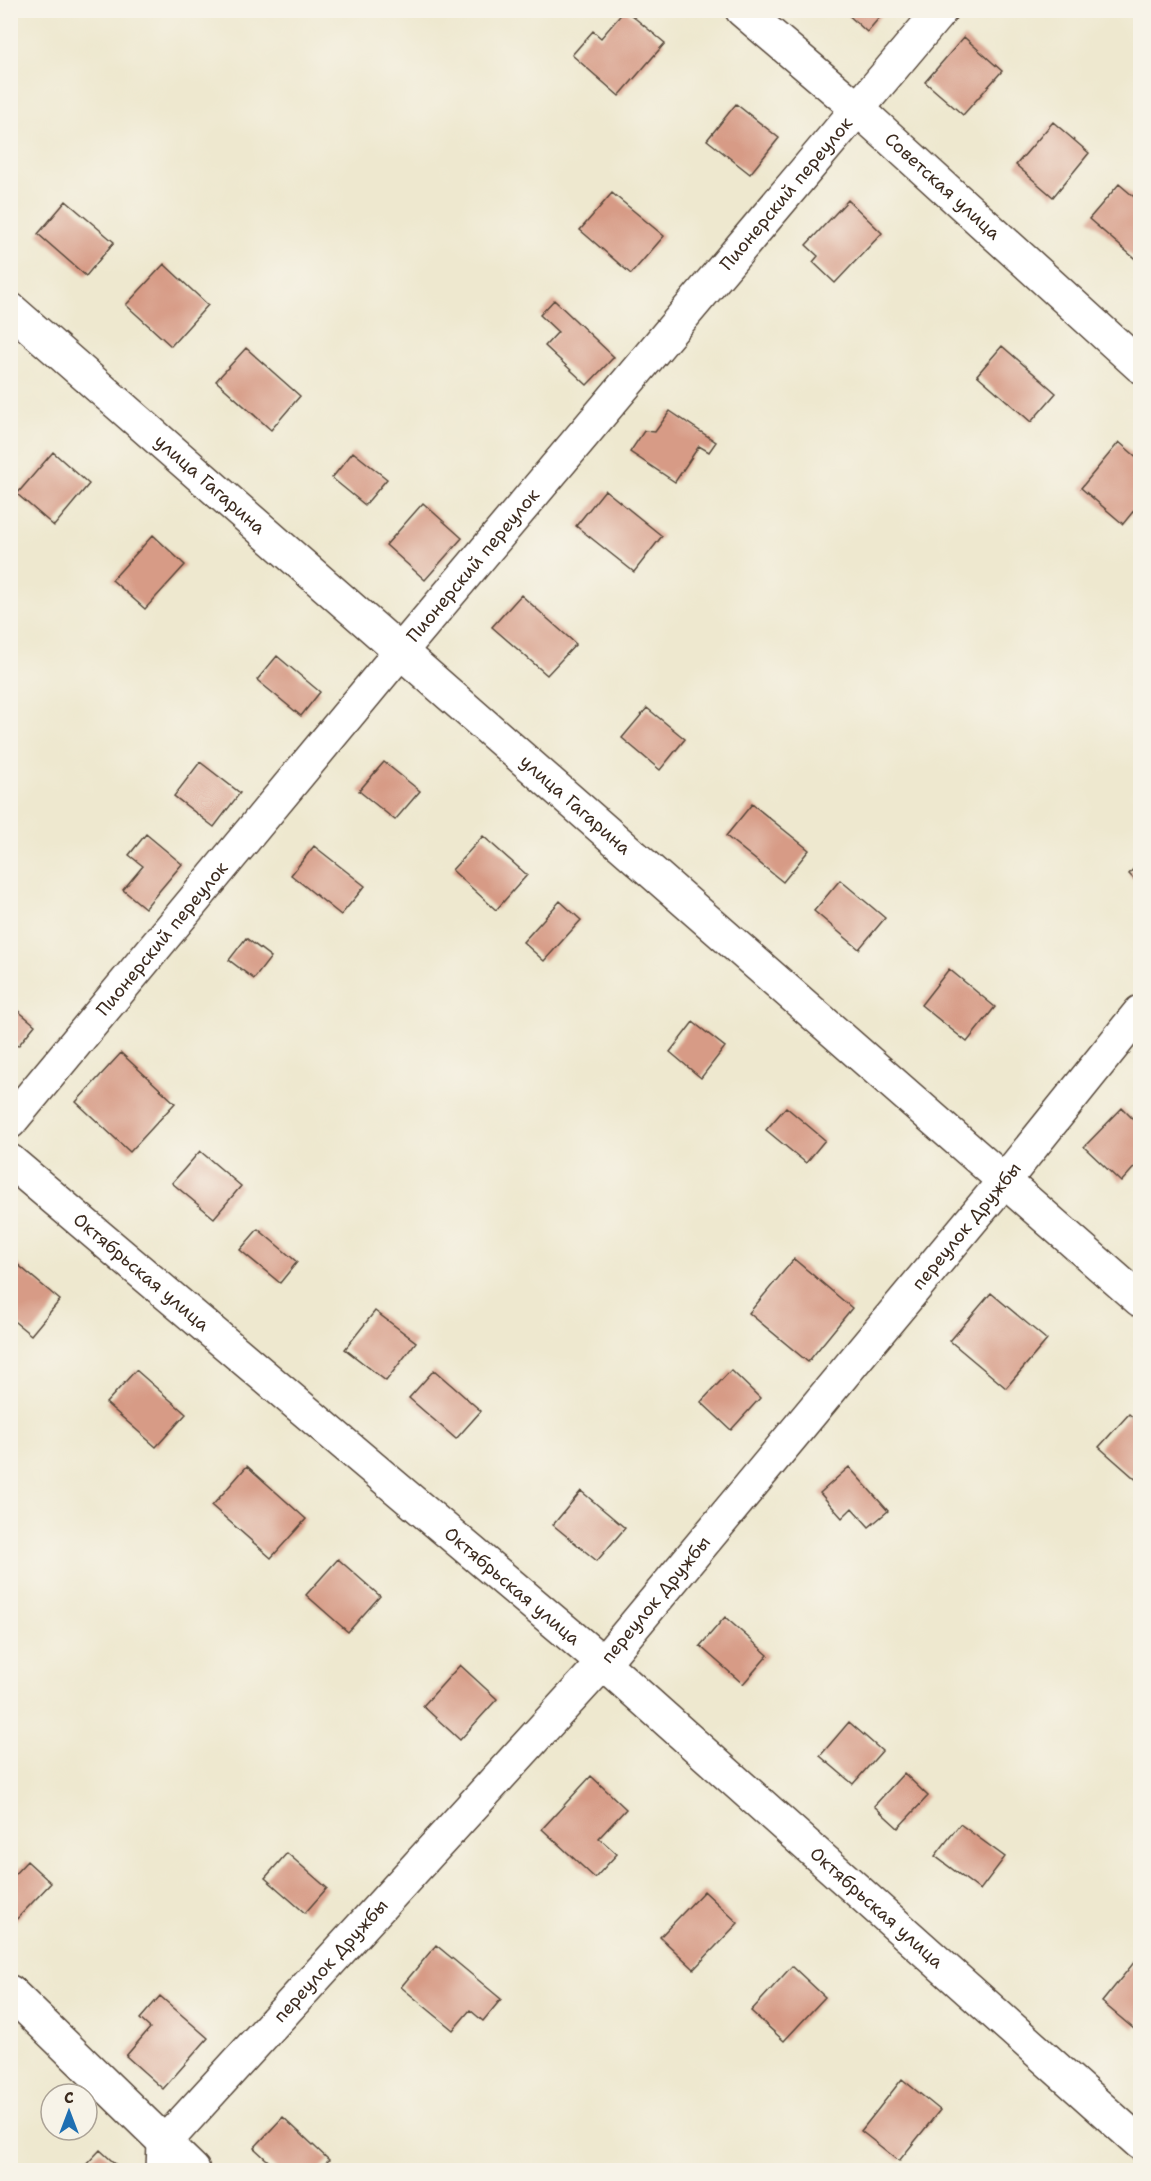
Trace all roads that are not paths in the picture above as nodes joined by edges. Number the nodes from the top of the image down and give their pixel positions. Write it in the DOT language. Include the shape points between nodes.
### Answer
graph roads {
  1 [pos="742,10"];
  2 [pos="941,10"];
  3 [pos="859,110"];
  4 [pos="10,309"];
  5 [pos="1140,366"];
  6 [pos="400,652"];
  7 [pos="1140,1012"];
  8 [pos="10,1122"];
  9 [pos="10,1161"];
  10 [pos="1004,1181"];
  11 [pos="1140,1300"];
  12 [pos="603,1663"];
  13 [pos="10,1992"];
  14 [pos="1140,2143"];
  15 [pos="163,2157"];
  16 [pos="193,2170"];
  1 -- 3 [label="street, Советская улица"];
  2 -- 3 [label="street, Пионерский переулок"];
  3 -- 5 [label="street, Советская улица"];
  3 -- 6 [label="street, Пионерский переулок"];
  4 -- 6 [label="street, улица Гагарина"];
  6 -- 8 [label="street, Пионерский переулок"];
  6 -- 10 [label="street, улица Гагарина"];
  7 -- 10 [label="street, переулок Дружбы"];
  9 -- 12 [label="street, Октябрьская улица"];
  10 -- 11 [label="street, улица Гагарина"];
  10 -- 12 [label="street, переулок Дружбы"];
  12 -- 14 [label="street, Октябрьская улица"];
  12 -- 15 [label="street, переулок Дружбы"];
  13 -- 15 [label="street"];
  15 -- 16 [label="street"];
}
